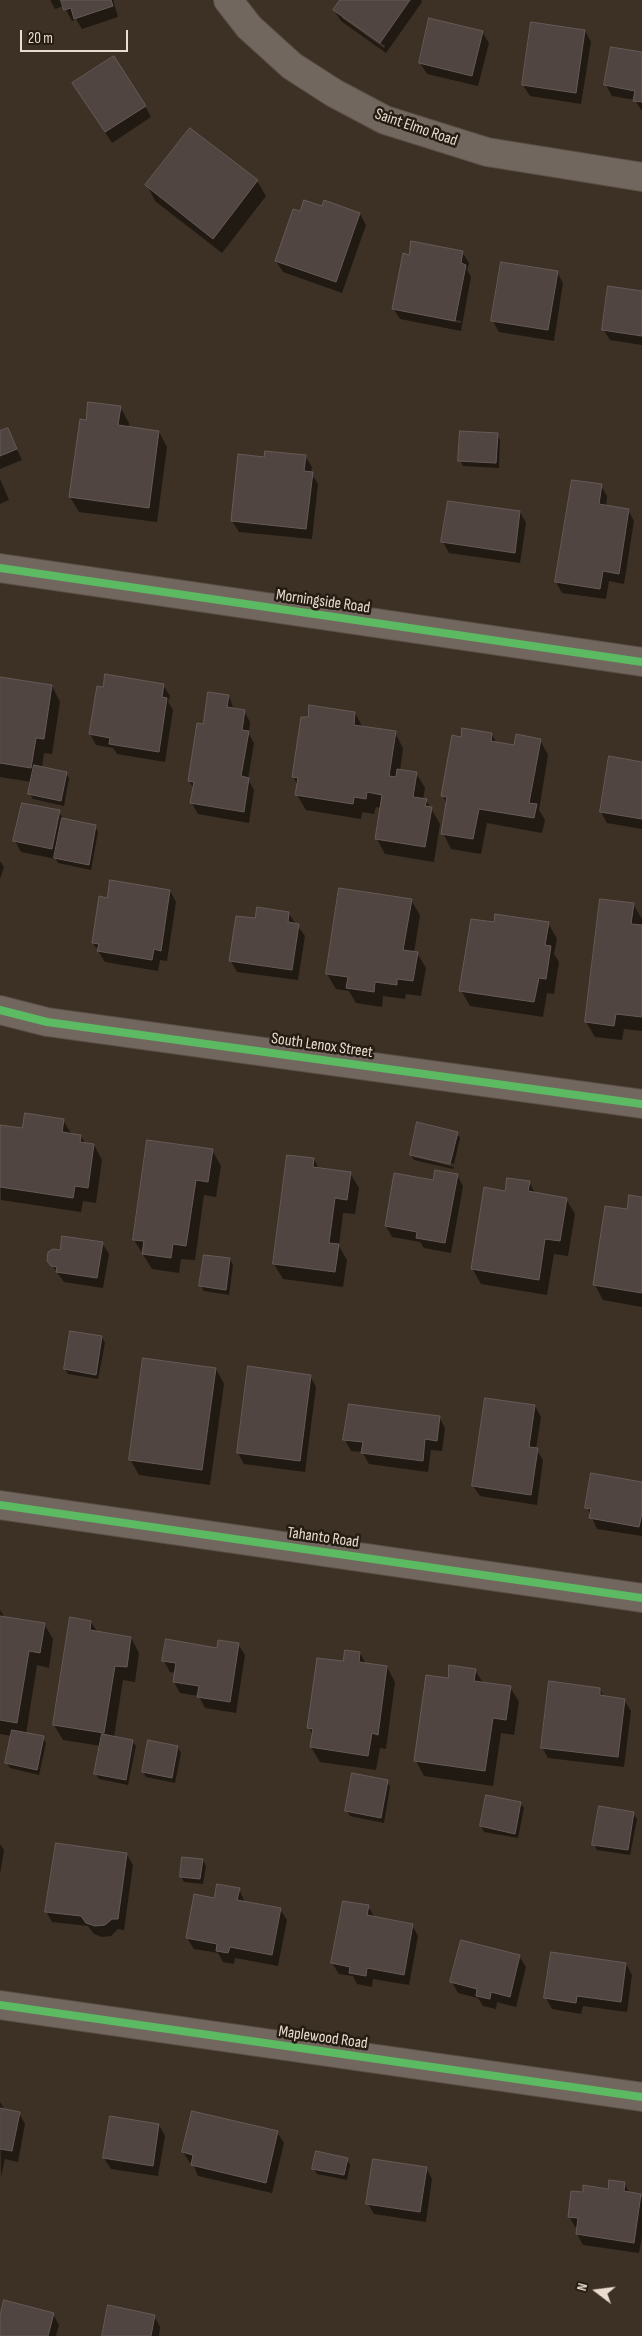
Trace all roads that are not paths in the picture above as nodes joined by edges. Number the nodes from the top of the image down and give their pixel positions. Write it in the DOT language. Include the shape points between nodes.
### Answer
graph roads {
  1 [pos="228,0"];
  2 [pos="642,177"];
  3 [pos="0,568"];
  4 [pos="642,662"];
  5 [pos="0,1010"];
  6 [pos="642,1104"];
  7 [pos="0,1505"];
  8 [pos="642,1598"];
  9 [pos="0,2005"];
  10 [pos="642,2097"];
  1 -- 2 [label="street, Saint Elmo Road" via="249,27 292,66 385,120 487,152"];
  3 -- 4 [label="street, Morningside Road"];
  5 -- 6 [label="street, South Lenox Street" via="47,1022"];
  7 -- 8 [label="street, Tahanto Road"];
  9 -- 10 [label="street, Maplewood Road"];
}
